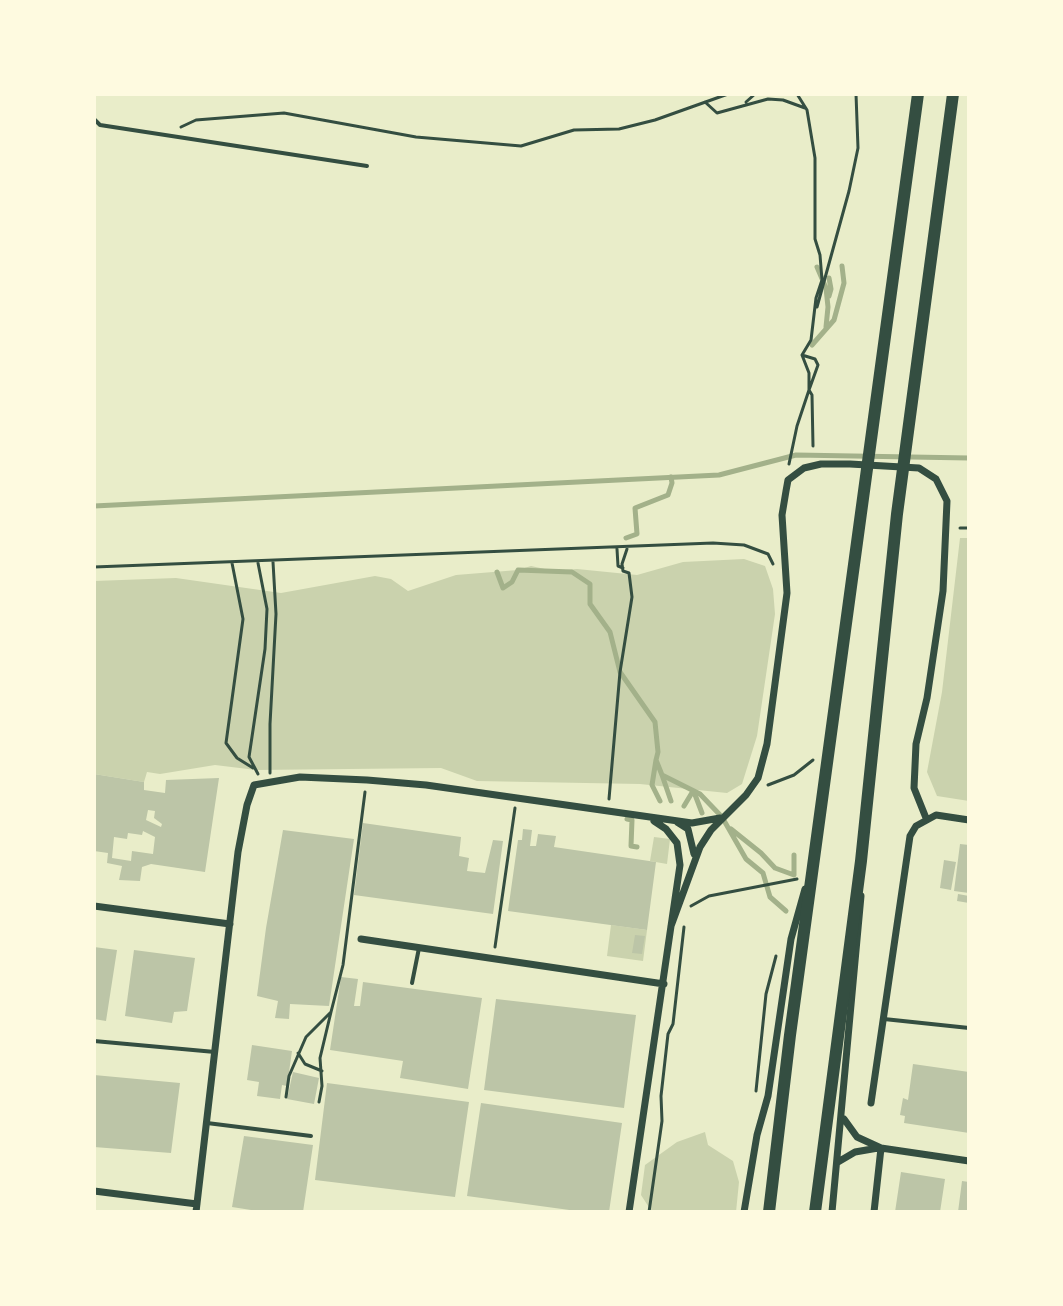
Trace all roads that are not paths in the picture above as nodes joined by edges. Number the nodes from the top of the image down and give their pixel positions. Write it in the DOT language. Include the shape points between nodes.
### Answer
graph roads {
  1 [pos="918,94"];
  2 [pos="953,94"];
  3 [pos="94,119"];
  4 [pos="367,166"];
  5 [pos="646,817"];
  6 [pos="722,817"];
  7 [pos="926,818"];
  8 [pos="969,820"];
  9 [pos="675,821"];
  10 [pos="815,852"];
  11 [pos="861,861"];
  12 [pos="693,864"];
  13 [pos="94,906"];
  14 [pos="230,924"];
  15 [pos="671,926"];
  16 [pos="361,939"];
  17 [pos="419,948"];
  18 [pos="412,983"];
  19 [pos="664,984"];
  20 [pos="884,1019"];
  21 [pos="969,1028"];
  22 [pos="94,1041"];
  23 [pos="215,1052"];
  24 [pos="871,1103"];
  25 [pos="843,1116"];
  26 [pos="207,1123"];
  27 [pos="311,1136"];
  28 [pos="881,1148"];
  29 [pos="969,1161"];
  30 [pos="838,1163"];
  31 [pos="94,1191"];
  32 [pos="197,1208"];
  33 [pos="833,1209"];
  34 [pos="629,1212"];
  35 [pos="744,1212"];
  36 [pos="769,1212"];
  37 [pos="815,1212"];
  38 [pos="874,1212"];
  1 -- 10 [label="main road"];
  2 -- 11 [label="main road" via="897,514"];
  3 -- 4 [label="lane" via="100,125"];
  5 -- 9 [label="street"];
  5 -- 14 [label="street" via="426,785 273,780 254,785 247,805"];
  5 -- 15 [label="street" via="666,829 680,853"];
  6 -- 7 [label="street" via="758,778 767,744 787,593 782,515 788,480 821,464 919,468 936,479 947,501 943,591 916,744 914,788"];
  6 -- 9 [label="street" via="700,823"];
  6 -- 12 [label="street"];
  7 -- 8 [label="street"];
  7 -- 20 [label="street" via="916,826 906,854"];
  9 -- 12 [label="street" via="692,837"];
  10 -- 35 [label="street" via="791,939"];
  10 -- 36 [label="main road"];
  11 -- 25 [label="street" via="862,915"];
  11 -- 37 [label="main road"];
  12 -- 15 [label="street"];
  13 -- 14 [label="street"];
  14 -- 23 [label="street"];
  15 -- 19 [label="street"];
  16 -- 17 [label="street"];
  17 -- 18 [label="lane"];
  17 -- 19 [label="street"];
  19 -- 34 [label="street"];
  20 -- 21 [label="lane"];
  20 -- 24 [label="street"];
  22 -- 23 [label="lane"];
  23 -- 26 [label="street"];
  25 -- 28 [label="street" via="857,1137"];
  25 -- 30 [label="street"];
  26 -- 27 [label="lane"];
  26 -- 32 [label="street"];
  28 -- 29 [label="street"];
  28 -- 30 [label="street" via="855,1152"];
  28 -- 38 [label="street"];
  30 -- 33 [label="street"];
  31 -- 32 [label="street"];
}
